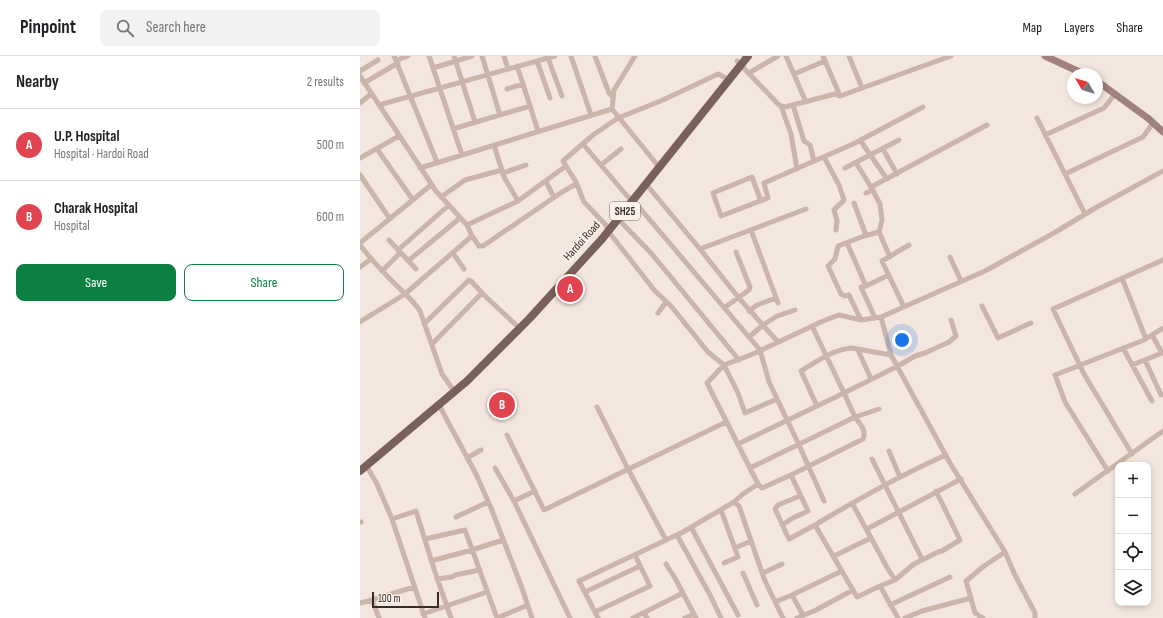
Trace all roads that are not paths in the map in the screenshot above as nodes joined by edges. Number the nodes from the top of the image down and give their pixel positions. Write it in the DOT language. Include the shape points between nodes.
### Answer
graph roads {
  1 [pos="408,56"];
  2 [pos="429,56"];
  3 [pos="472,56"];
  4 [pos="482,56"];
  5 [pos="504,56"];
  6 [pos="555,56"];
  7 [pos="571,56"];
  8 [pos="596,56"];
  9 [pos="635,56"];
  10 [pos="748,56"];
  11 [pos="778,56"];
  12 [pos="786,56"];
  13 [pos="849,56"];
  14 [pos="951,56"];
  15 [pos="1045,56"];
  16 [pos="548,58"];
  17 [pos="455,59"];
  18 [pos="824,59"];
  19 [pos="378,60"];
  20 [pos="396,60"];
  21 [pos="537,61"];
  22 [pos="740,61"];
  23 [pos="517,66"];
  24 [pos="433,68"];
  25 [pos="1071,68"];
  26 [pos="508,69"];
  27 [pos="360,70"];
  28 [pos="749,73"];
  29 [pos="794,74"];
  30 [pos="488,75"];
  31 [pos="360,76"];
  32 [pos="724,77"];
  33 [pos="462,82"];
  34 [pos="364,83"];
  35 [pos="523,84"];
  36 [pos="1103,85"];
  37 [pos="439,88"];
  38 [pos="862,88"];
  39 [pos="507,89"];
  40 [pos="371,94"];
  41 [pos="1115,94"];
  42 [pos="411,96"];
  43 [pos="562,96"];
  44 [pos="840,96"];
  45 [pos="613,97"];
  46 [pos="550,98"];
  47 [pos="806,102"];
  48 [pos="360,103"];
  49 [pos="379,105"];
  50 [pos="793,105"];
  51 [pos="530,106"];
  52 [pos="781,106"];
  53 [pos="923,107"];
  54 [pos="612,109"];
  55 [pos="500,115"];
  56 [pos="591,115"];
  57 [pos="618,118"];
  58 [pos="1037,118"];
  59 [pos="475,122"];
  60 [pos="1154,123"];
  61 [pos="987,125"];
  62 [pos="453,129"];
  63 [pos="538,131"];
  64 [pos="1163,132"];
  65 [pos="1045,135"];
  66 [pos="399,136"];
  67 [pos="860,140"];
  68 [pos="899,140"];
  69 [pos="583,144"];
  70 [pos="494,145"];
  71 [pos="377,149"];
  72 [pos="621,149"];
  73 [pos="883,149"];
  74 [pos="462,155"];
  75 [pos="871,155"];
  76 [pos="824,157"];
  77 [pos="360,158"];
  78 [pos="814,161"];
  79 [pos="437,162"];
  80 [pos="856,163"];
  81 [pos="526,165"];
  82 [pos="601,165"];
  83 [pos="658,165"];
  84 [pos="566,166"];
  85 [pos="420,168"];
  86 [pos="845,168"];
  87 [pos="798,169"];
  88 [pos="503,171"];
  89 [pos="1163,171"];
  90 [pos="897,174"];
  91 [pos="1065,174"];
  92 [pos="360,175"];
  93 [pos="887,179"];
  94 [pos="546,182"];
  95 [pos="576,184"];
  96 [pos="646,184"];
  97 [pos="431,185"];
  98 [pos="872,188"];
  99 [pos="866,193"];
  100 [pos="441,197"];
  101 [pos="554,197"];
  102 [pos="631,199"];
  103 [pos="413,200"];
  104 [pos="518,201"];
  105 [pos="761,201"];
  106 [pos="854,203"];
  107 [pos="449,205"];
  108 [pos="806,208"];
  109 [pos="1085,214"];
  110 [pos="460,218"];
  111 [pos="390,219"];
  112 [pos="618,219"];
  113 [pos="467,225"];
  114 [pos="607,228"];
  115 [pos="752,230"];
  116 [pos="836,230"];
  117 [pos="879,232"];
  118 [pos="866,235"];
  119 [pos="472,236"];
  120 [pos="389,240"];
  121 [pos="847,243"];
  122 [pos="360,244"];
  123 [pos="909,245"];
  124 [pos="700,249"];
  125 [pos="399,251"];
  126 [pos="736,252"];
  127 [pos="453,253"];
  128 [pos="890,257"];
  129 [pos="950,257"];
  130 [pos="371,259"];
  131 [pos="1163,260"];
  132 [pos="408,261"];
  133 [pos="360,267"];
  134 [pos="416,269"];
  135 [pos="464,269"];
  136 [pos="382,271"];
  137 [pos="889,275"];
  138 [pos="1122,278"];
  139 [pos="961,282"];
  140 [pos="866,286"];
  141 [pos="482,293"];
  142 [pos="405,294"];
  143 [pos="738,297"];
  144 [pos="666,302"];
  145 [pos="982,306"];
  146 [pos="904,307"];
  147 [pos="724,308"];
  148 [pos="795,310"];
  149 [pos="749,311"];
  150 [pos="658,313"];
  151 [pos="881,317"];
  152 [pos="875,318"];
  153 [pos="861,320"];
  154 [pos="951,320"];
  155 [pos="360,322"];
  156 [pos="1031,323"];
  157 [pos="424,324"];
  158 [pos="516,325"];
  159 [pos="763,325"];
  160 [pos="812,326"];
  161 [pos="1163,328"];
  162 [pos="1152,335"];
  163 [pos="748,337"];
  164 [pos="1146,339"];
  165 [pos="778,342"];
  166 [pos="432,344"];
  167 [pos="1123,348"];
  168 [pos="760,350"];
  169 [pos="858,350"];
  170 [pos="891,355"];
  171 [pos="826,356"];
  172 [pos="739,360"];
  173 [pos="1145,360"];
  174 [pos="724,365"];
  175 [pos="1079,365"];
  176 [pos="1132,365"];
  177 [pos="898,366"];
  178 [pos="871,380"];
  179 [pos="453,389"];
  180 [pos="844,393"];
  181 [pos="1163,394"];
  182 [pos="777,398"];
  183 [pos="1152,401"];
  184 [pos="439,405"];
  185 [pos="818,406"];
  186 [pos="597,407"];
  187 [pos="879,409"];
  188 [pos="855,417"];
  189 [pos="788,421"];
  190 [pos="726,422"];
  191 [pos="1163,431"];
  192 [pos="507,435"];
  193 [pos="738,444"];
  194 [pos="799,445"];
  195 [pos="481,450"];
  196 [pos="889,451"];
  197 [pos="1132,454"];
  198 [pos="946,455"];
  199 [pos="373,457"];
  200 [pos="468,458"];
  201 [pos="872,459"];
  202 [pos="809,466"];
  203 [pos="362,467"];
  204 [pos="495,468"];
  205 [pos="750,468"];
  206 [pos="628,469"];
  207 [pos="1108,471"];
  208 [pos="792,475"];
  209 [pos="900,477"];
  210 [pos="961,479"];
  211 [pos="758,484"];
  212 [pos="885,485"];
  213 [pos="535,491"];
  214 [pos="936,492"];
  215 [pos="1075,494"];
  216 [pos="800,496"];
  217 [pos="514,501"];
  218 [pos="824,501"];
  219 [pos="488,502"];
  220 [pos="734,502"];
  221 [pos="852,503"];
  222 [pos="721,510"];
  223 [pos="898,512"];
  224 [pos="456,517"];
  225 [pos="392,519"];
  226 [pos="782,525"];
  227 [pos="816,525"];
  228 [pos="691,527"];
  229 [pos="867,529"];
  230 [pos="677,535"];
  231 [pos="871,538"];
  232 [pos="425,539"];
  233 [pos="503,540"];
  234 [pos="666,540"];
  235 [pos="751,541"];
  236 [pos="735,548"];
  237 [pos="472,550"];
  238 [pos="1005,552"];
  239 [pos="635,555"];
  240 [pos="834,556"];
  241 [pos="922,559"];
  242 [pos="432,561"];
  243 [pos="724,563"];
  244 [pos="666,564"];
  245 [pos="782,564"];
  246 [pos="640,566"];
  247 [pos="480,570"];
  248 [pos="842,571"];
  249 [pos="743,572"];
  250 [pos="763,574"];
  251 [pos="950,577"];
  252 [pos="437,579"];
  253 [pos="895,580"];
  254 [pos="880,586"];
  255 [pos="414,587"];
  256 [pos="853,590"];
  257 [pos="487,592"];
  258 [pos="585,592"];
  259 [pos="683,593"];
  260 [pos="792,595"];
  261 [pos="970,598"];
  262 [pos="372,600"];
  263 [pos="775,602"];
  264 [pos="360,603"];
  265 [pos="890,604"];
  266 [pos="528,605"];
  267 [pos="757,605"];
  268 [pos="447,606"];
  269 [pos="595,612"];
  270 [pos="644,612"];
  271 [pos="738,615"];
  272 [pos="803,615"];
  273 [pos="424,616"];
  274 [pos="695,616"];
  275 [pos="379,618"];
  276 [pos="451,618"];
  277 [pos="497,618"];
  278 [pos="532,618"];
  279 [pos="570,618"];
  280 [pos="598,618"];
  281 [pos="634,618"];
  282 [pos="647,618"];
  283 [pos="685,618"];
  284 [pos="721,618"];
  285 [pos="783,618"];
  286 [pos="797,618"];
  287 [pos="898,618"];
  288 [pos="905,618"];
  289 [pos="983,618"];
  290 [pos="1035,618"];
  1 -- 20 [label="street"];
  2 -- 24 [label="street"];
  3 -- 17 [label="street"];
  4 -- 30 [label="street"];
  5 -- 26 [label="street"];
  6 -- 16 [label="street"];
  7 -- 56 [label="street"];
  8 -- 45 [label="street"];
  9 -- 45 [label="street" via="614,90"];
  10 -- 22 [label="main road, Hardoi Road / SH25"];
  11 -- 28 [label="street"];
  12 -- 29 [label="street"];
  13 -- 38 [label="street"];
  14 -- 38 [label="street"];
  15 -- 25 [label="street"];
  16 -- 21 [label="street"];
  16 -- 43 [label="street"];
  17 -- 24 [label="street"];
  17 -- 33 [label="street"];
  18 -- 29 [label="street"];
  18 -- 44 [label="street"];
  19 -- 27 [label="street"];
  20 -- 34 [label="street"];
  20 -- 42 [label="street"];
  21 -- 23 [label="street"];
  21 -- 46 [label="street"];
  22 -- 28 [label="street"];
  22 -- 32 [label="main road, Hardoi Road / SH25"];
  22 -- 83 [label="main road, Hardoi Road / SH25"];
  23 -- 26 [label="street"];
  23 -- 35 [label="street"];
  24 -- 37 [label="street"];
  26 -- 30 [label="street"];
  28 -- 52 [label="street"];
  29 -- 47 [label="street"];
  30 -- 33 [label="street"];
  30 -- 55 [label="street"];
  31 -- 34 [label="street"];
  32 -- 57 [label="street" via="718,74"];
  32 -- 83 [label="main road, Hardoi Road / SH25"];
  33 -- 37 [label="street"];
  33 -- 59 [label="street"];
  34 -- 40 [label="street"];
  35 -- 39 [label="street"];
  35 -- 51 [label="street"];
  36 -- 41 [label="street"];
  37 -- 42 [label="street"];
  37 -- 62 [label="street"];
  38 -- 44 [label="street"];
  40 -- 48 [label="street"];
  40 -- 49 [label="street"];
  41 -- 60 [label="street"];
  41 -- 65 [label="street" via="1104,108"];
  42 -- 49 [label="street"];
  42 -- 79 [label="street"];
  44 -- 47 [label="street" via="835,94"];
  45 -- 54 [label="street"];
  47 -- 50 [label="street"];
  49 -- 66 [label="street"];
  50 -- 52 [label="street"];
  50 -- 78 [label="street" via="804,141 810,145"];
  51 -- 55 [label="street"];
  51 -- 63 [label="street"];
  52 -- 87 [label="street" via="791,134"];
  53 -- 67 [label="street"];
  54 -- 56 [label="street"];
  54 -- 57 [label="street"];
  55 -- 59 [label="street"];
  56 -- 63 [label="street"];
  57 -- 69 [label="street"];
  57 -- 83 [label="street"];
  58 -- 65 [label="street"];
  59 -- 62 [label="street"];
  60 -- 64 [label="street"];
  60 -- 91 [label="street" via="1143,138"];
  61 -- 90 [label="street"];
  62 -- 74 [label="street"];
  63 -- 70 [label="street"];
  65 -- 91 [label="street"];
  66 -- 71 [label="street"];
  66 -- 85 [label="street"];
  67 -- 75 [label="street"];
  67 -- 76 [label="street"];
  68 -- 73 [label="street"];
  69 -- 82 [label="street"];
  69 -- 84 [label="street" via="563,161"];
  70 -- 74 [label="street"];
  70 -- 88 [label="street"];
  71 -- 77 [label="street"];
  71 -- 103 [label="street"];
  72 -- 82 [label="street"];
  73 -- 75 [label="street"];
  73 -- 90 [label="street"];
  74 -- 79 [label="street"];
  75 -- 80 [label="street"];
  75 -- 93 [label="street"];
  76 -- 78 [label="street"];
  76 -- 116 [label="street" via="844,200 834,210"];
  78 -- 87 [label="street"];
  79 -- 85 [label="street"];
  80 -- 86 [label="street"];
  80 -- 98 [label="street"];
  81 -- 88 [label="street"];
  82 -- 102 [label="street"];
  83 -- 96 [label="main road, Hardoi Road / SH25"];
  83 -- 102 [label="main road, Hardoi Road / SH25"];
  84 -- 94 [label="street"];
  84 -- 95 [label="street"];
  85 -- 97 [label="street"];
  87 -- 105 [label="street" via="764,183 768,198"];
  88 -- 100 [label="street" via="465,180"];
  88 -- 104 [label="street"];
  89 -- 109 [label="street"];
  90 -- 93 [label="street"];
  91 -- 109 [label="street"];
  92 -- 111 [label="street"];
  93 -- 98 [label="street"];
  94 -- 101 [label="street"];
  94 -- 104 [label="street"];
  95 -- 101 [label="street"];
  95 -- 114 [label="street" via="584,202"];
  96 -- 102 [label="main road, Hardoi Road / SH25"];
  96 -- 124 [label="street"];
  97 -- 100 [label="street"];
  97 -- 103 [label="street"];
  98 -- 99 [label="street"];
  98 -- 117 [label="street" via="880,204 882,220"];
  100 -- 107 [label="street"];
  101 -- 119 [label="street" via="483,246 479,246"];
  102 -- 112 [label="main road, Hardoi Road / SH25"];
  102 -- 114 [label="main road, Hardoi Road / SH25"];
  102 -- 147 [label="street"];
  103 -- 111 [label="street"];
  104 -- 113 [label="street"];
  105 -- 105 [label="street" via="721,216 713,193 752,177"];
  106 -- 118 [label="street"];
  107 -- 110 [label="street"];
  107 -- 125 [label="street"];
  108 -- 115 [label="street"];
  109 -- 139 [label="street"];
  110 -- 113 [label="street"];
  110 -- 132 [label="street"];
  111 -- 122 [label="street"];
  112 -- 114 [label="main road, Hardoi Road / SH25"];
  112 -- 172 [label="street" via="651,253"];
  113 -- 119 [label="street"];
  114 -- 144 [label="street"];
  114 -- 158 [label="main road, Hardoi Road / SH25"];
  114 -- 179 [label="main road, Hardoi Road / SH25" via="529,319 467,381"];
  115 -- 124 [label="street"];
  115 -- 149 [label="street" via="777,301 757,305"];
  117 -- 118 [label="street"];
  117 -- 128 [label="street"];
  118 -- 121 [label="street"];
  119 -- 127 [label="street"];
  120 -- 125 [label="street"];
  121 -- 140 [label="street"];
  121 -- 153 [label="street" via="838,246 835,259 828,266 841,294 848,295"];
  122 -- 130 [label="street"];
  123 -- 128 [label="street"];
  124 -- 143 [label="street"];
  125 -- 132 [label="street"];
  125 -- 136 [label="street"];
  126 -- 143 [label="street" via="750,287"];
  127 -- 135 [label="street"];
  127 -- 142 [label="street"];
  128 -- 137 [label="street" via="882,261"];
  129 -- 139 [label="street"];
  130 -- 133 [label="street"];
  130 -- 136 [label="street"];
  131 -- 138 [label="street"];
  132 -- 134 [label="street"];
  136 -- 142 [label="street"];
  137 -- 140 [label="street"];
  137 -- 146 [label="street"];
  138 -- 164 [label="street"];
  138 -- 175 [label="street" via="1053,308"];
  139 -- 146 [label="street"];
  140 -- 152 [label="street" via="861,287"];
  141 -- 157 [label="street" via="468,280"];
  141 -- 158 [label="street"];
  141 -- 166 [label="street"];
  142 -- 155 [label="street"];
  142 -- 157 [label="street" via="420,310"];
  143 -- 147 [label="street"];
  143 -- 149 [label="street"];
  144 -- 150 [label="street"];
  144 -- 174 [label="street" via="708,352"];
  145 -- 156 [label="street" via="998,338"];
  146 -- 151 [label="street"];
  147 -- 163 [label="street"];
  148 -- 159 [label="street" via="777,316"];
  149 -- 159 [label="street"];
  151 -- 152 [label="street"];
  151 -- 170 [label="street"];
  152 -- 153 [label="street"];
  153 -- 160 [label="street" via="838,315"];
  154 -- 177 [label="street" via="956,336 949,342"];
  157 -- 166 [label="street"];
  158 -- 179 [label="main road, Hardoi Road / SH25"];
  159 -- 163 [label="street"];
  159 -- 165 [label="street"];
  160 -- 165 [label="street"];
  160 -- 171 [label="street"];
  161 -- 162 [label="street"];
  162 -- 164 [label="street"];
  162 -- 173 [label="street" via="1162,353"];
  163 -- 168 [label="street"];
  164 -- 167 [label="street"];
  165 -- 168 [label="street"];
  166 -- 179 [label="street" via="442,374"];
  167 -- 175 [label="street"];
  167 -- 176 [label="street"];
  168 -- 172 [label="street"];
  168 -- 182 [label="street" via="769,382"];
  169 -- 170 [label="street"];
  169 -- 171 [label="street" via="846,349"];
  169 -- 178 [label="street"];
  170 -- 177 [label="street"];
  171 -- 180 [label="street"];
  171 -- 185 [label="street" via="801,371"];
  172 -- 174 [label="street"];
  173 -- 176 [label="street"];
  173 -- 181 [label="street"];
  174 -- 182 [label="street" via="745,413"];
  174 -- 190 [label="street" via="707,383"];
  175 -- 197 [label="street"];
  175 -- 207 [label="street" via="1055,375 1065,402"];
  176 -- 183 [label="street"];
  177 -- 178 [label="street"];
  177 -- 198 [label="street"];
  178 -- 180 [label="street"];
  179 -- 184 [label="main road, Hardoi Road / SH25"];
  179 -- 199 [label="main road, Hardoi Road / SH25"];
  180 -- 185 [label="street"];
  180 -- 188 [label="street"];
  182 -- 189 [label="street"];
  184 -- 199 [label="main road, Hardoi Road / SH25"];
  184 -- 200 [label="street"];
  185 -- 189 [label="street"];
  186 -- 206 [label="street"];
  187 -- 188 [label="street"];
  188 -- 194 [label="street"];
  188 -- 202 [label="street" via="865,432 865,437"];
  189 -- 193 [label="street"];
  189 -- 194 [label="street"];
  190 -- 193 [label="street"];
  190 -- 206 [label="street"];
  191 -- 197 [label="street"];
  192 -- 213 [label="street"];
  193 -- 205 [label="street"];
  194 -- 202 [label="street"];
  194 -- 205 [label="street"];
  195 -- 200 [label="street"];
  196 -- 209 [label="street"];
  197 -- 207 [label="street"];
  198 -- 209 [label="street"];
  198 -- 210 [label="street"];
  199 -- 203 [label="main road, Hardoi Road / SH25"];
  200 -- 219 [label="street"];
  201 -- 212 [label="street"];
  202 -- 208 [label="street"];
  202 -- 218 [label="street"];
  203 -- 225 [label="street" via="377,484"];
  204 -- 217 [label="street"];
  205 -- 211 [label="street"];
  206 -- 213 [label="street" via="544,510"];
  206 -- 234 [label="street"];
  207 -- 215 [label="street"];
  208 -- 211 [label="street" via="762,488"];
  208 -- 216 [label="street"];
  209 -- 212 [label="street"];
  210 -- 214 [label="street"];
  210 -- 238 [label="street"];
  211 -- 220 [label="street"];
  212 -- 221 [label="street"];
  212 -- 223 [label="street"];
  213 -- 217 [label="street"];
  214 -- 223 [label="street"];
  214 -- 241 [label="street" via="960,540"];
  216 -- 226 [label="street" via="778,505 775,509"];
  216 -- 226 [label="street" via="808,512"];
  217 -- 279 [label="street"];
  219 -- 224 [label="street"];
  219 -- 233 [label="street"];
  220 -- 222 [label="street"];
  220 -- 235 [label="street" via="739,506"];
  221 -- 227 [label="street"];
  221 -- 229 [label="street"];
  222 -- 228 [label="street"];
  222 -- 236 [label="street"];
  223 -- 229 [label="street"];
  223 -- 241 [label="street"];
  225 -- 232 [label="street" via="416,511"];
  225 -- 255 [label="street"];
  226 -- 227 [label="street" via="789,539"];
  227 -- 240 [label="street"];
  228 -- 230 [label="street"];
  228 -- 271 [label="street"];
  229 -- 231 [label="street"];
  230 -- 234 [label="street"];
  230 -- 284 [label="street"];
  231 -- 240 [label="street"];
  231 -- 253 [label="street"];
  232 -- 237 [label="street" via="465,530"];
  232 -- 242 [label="street"];
  233 -- 237 [label="street"];
  233 -- 266 [label="street"];
  234 -- 239 [label="street"];
  235 -- 236 [label="street"];
  235 -- 250 [label="street"];
  236 -- 243 [label="street" via="738,557"];
  237 -- 242 [label="street"];
  237 -- 247 [label="street"];
  238 -- 261 [label="street" via="966,581"];
  238 -- 290 [label="street"];
  239 -- 246 [label="street"];
  239 -- 258 [label="street" via="579,581"];
  240 -- 248 [label="street"];
  241 -- 253 [label="street"];
  242 -- 252 [label="street"];
  244 -- 259 [label="street"];
  245 -- 250 [label="street"];
  246 -- 258 [label="street"];
  246 -- 269 [label="street" via="650,586"];
  247 -- 252 [label="street"];
  247 -- 257 [label="street"];
  248 -- 256 [label="street"];
  248 -- 260 [label="street"];
  249 -- 267 [label="street"];
  250 -- 263 [label="street"];
  251 -- 265 [label="street"];
  252 -- 268 [label="street"];
  253 -- 254 [label="street"];
  254 -- 256 [label="street" via="857,597"];
  254 -- 265 [label="street"];
  255 -- 262 [label="street"];
  255 -- 273 [label="street"];
  256 -- 272 [label="street"];
  257 -- 268 [label="street"];
  257 -- 277 [label="street"];
  258 -- 269 [label="street"];
  259 -- 270 [label="street"];
  259 -- 274 [label="street"];
  260 -- 263 [label="street"];
  260 -- 272 [label="street"];
  261 -- 288 [label="street"];
  261 -- 289 [label="street" via="975,613"];
  262 -- 264 [label="street"];
  262 -- 275 [label="street"];
  263 -- 285 [label="street"];
  265 -- 287 [label="street"];
  266 -- 277 [label="street"];
  266 -- 278 [label="street"];
  268 -- 273 [label="street"];
  268 -- 276 [label="street"];
  269 -- 280 [label="street"];
  270 -- 281 [label="street"];
  270 -- 282 [label="street"];
  272 -- 286 [label="street"];
  274 -- 283 [label="street"];
}
